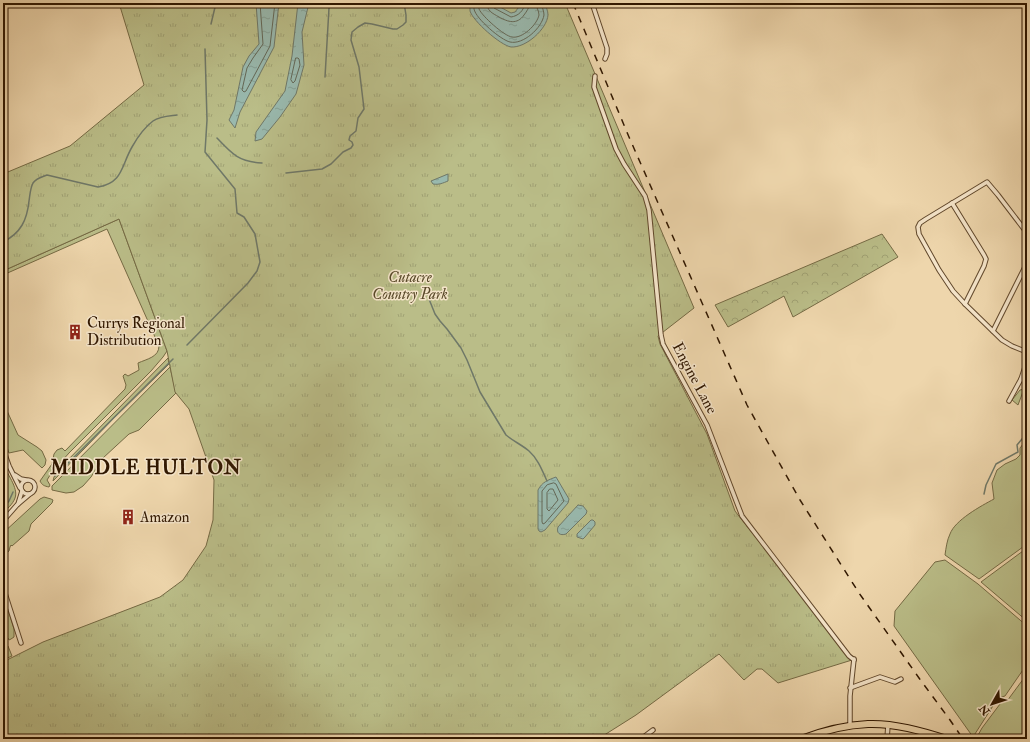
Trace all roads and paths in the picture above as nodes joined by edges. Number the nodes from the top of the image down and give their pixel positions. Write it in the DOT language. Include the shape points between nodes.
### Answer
graph roads {
  1 [pos="592,3"];
  2 [pos="605,59"];
  3 [pos="595,76"];
  4 [pos="952,203"];
  5 [pos="1027,233"];
  6 [pos="1027,263"];
  7 [pos="964,304"];
  8 [pos="993,331"];
  9 [pos="1027,352"];
  10 [pos="1027,361"];
  11 [pos="1020,379"];
  12 [pos="1027,382"];
  13 [pos="1009,401"];
  14 [pos="3,449"];
  15 [pos="14,474"];
  16 [pos="26,480"];
  17 [pos="21,490"];
  18 [pos="30,494"];
  19 [pos="17,505"];
  20 [pos="3,521"];
  21 [pos="3,587"];
  22 [pos="21,643"];
  23 [pos="901,679"];
  24 [pos="850,688"];
  25 [pos="888,725"];
  26 [pos="850,726"];
  27 [pos="653,730"];
  28 [pos="640,739"];
  29 [pos="801,739"];
  30 [pos="887,739"];
  31 [pos="946,739"];
  1 -- 2 [label="street" via="607,48"];
  3 -- 24 [label="street, Engine Lane" via="594,87 616,148 645,196 649,210 663,344 707,425 742,516 844,649 854,658"];
  4 -- 5 [label="street" via="987,182"];
  4 -- 7 [label="street" via="986,259"];
  4 -- 7 [label="street" via="920,223 918,227 919,234 939,270"];
  6 -- 8 [label="street"];
  7 -- 8 [label="street"];
  8 -- 9 [label="street" via="1002,340"];
  10 -- 11 [label="street"];
  11 -- 12 [label="street"];
  11 -- 13 [label="street"];
  14 -- 15 [label="street"];
  15 -- 16 [label="street"];
  15 -- 17 [label="street"];
  16 -- 17 [label="street" via="21,484"];
  16 -- 18 [label="street" via="34,484 35,489"];
  17 -- 18 [label="street"];
  17 -- 19 [label="street"];
  18 -- 19 [label="street"];
  19 -- 20 [label="street"];
  21 -- 22 [label="street"];
  23 -- 24 [label="street" via="895,682 880,677"];
  24 -- 26 [label="street"];
  25 -- 26 [label="highway"];
  25 -- 30 [label="street"];
  25 -- 31 [label="highway"];
  26 -- 29 [label="highway"];
  27 -- 28 [label="street"];
}
